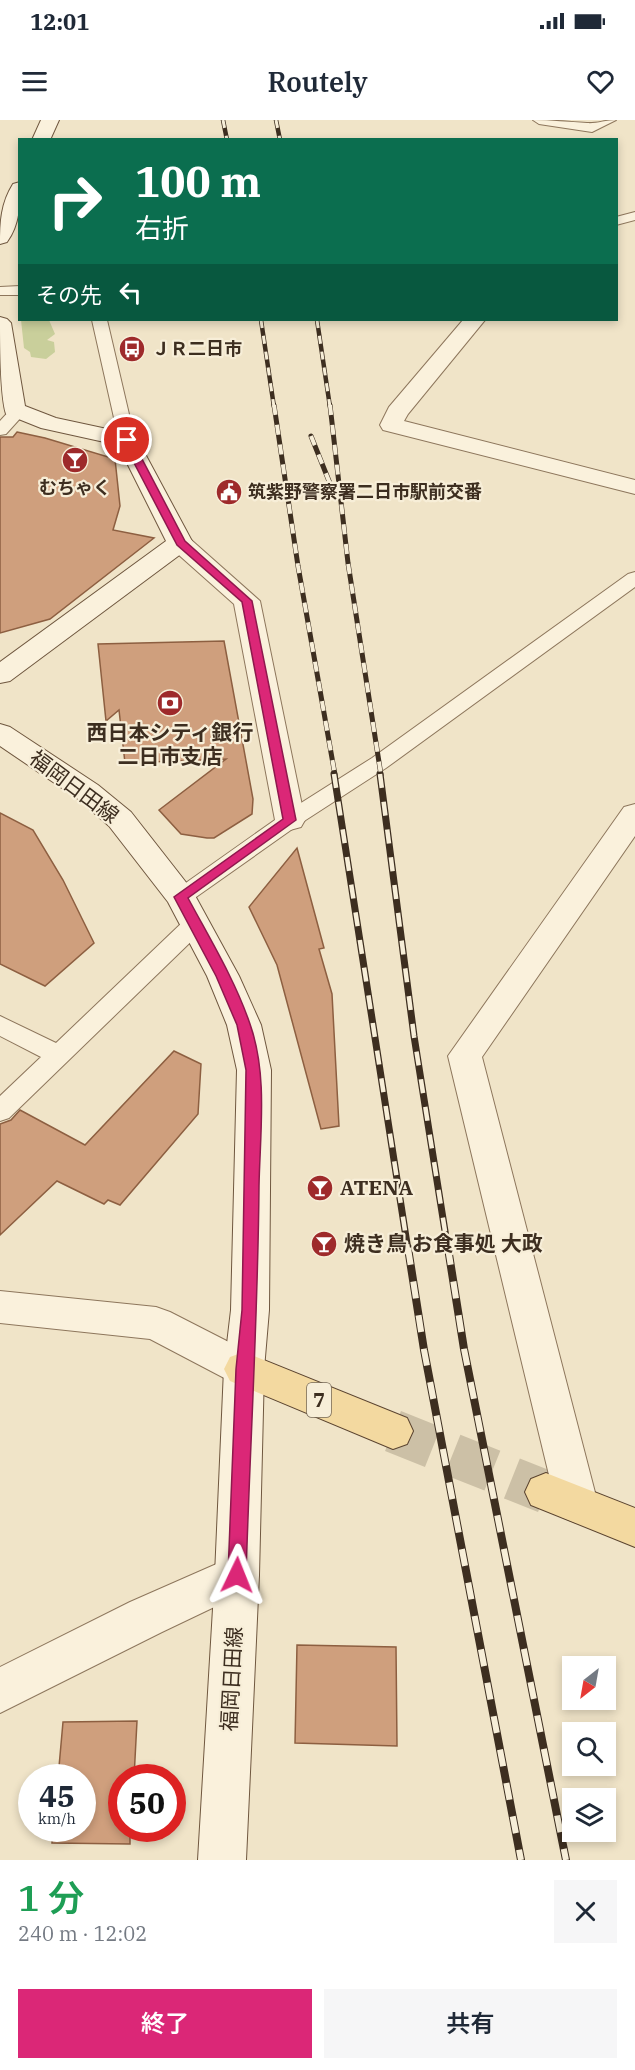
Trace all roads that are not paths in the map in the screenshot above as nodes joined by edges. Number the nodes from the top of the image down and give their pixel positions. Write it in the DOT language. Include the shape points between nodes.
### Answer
graph roads {
  1 [pos="50,120"];
  2 [pos="539,120"];
  3 [pos="610,120"];
  4 [pos="43,138"];
  5 [pos="18,191"];
  6 [pos="4,210"];
  7 [pos="618,213"];
  8 [pos="635,215"];
  9 [pos="618,220"];
  10 [pos="0,238"];
  11 [pos="18,290"];
  12 [pos="0,291"];
  13 [pos="99,321"];
  14 [pos="473,321"];
  15 [pos="0,323"];
  16 [pos="2,349"];
  17 [pos="9,421"];
  18 [pos="127,440"];
  19 [pos="635,487"];
  20 [pos="180,543"];
  21 [pos="635,578"];
  22 [pos="0,675"];
  23 [pos="0,733"];
  24 [pos="635,814"];
  25 [pos="290,820"];
  26 [pos="188,910"];
  27 [pos="0,1025"];
  28 [pos="59,1055"];
  29 [pos="0,1111"];
  30 [pos="0,1307"];
  31 [pos="244,1369"];
  32 [pos="393,1431"];
  33 [pos="561,1498"];
  34 [pos="635,1528"];
  35 [pos="237,1575"];
  36 [pos="0,1691"];
  37 [pos="222,1860"];
  1 -- 4 [label="street"];
  2 -- 3 [label="lane" via="592,128"];
  5 -- 6 [label="street"];
  6 -- 10 [label="street"];
  7 -- 8 [label="lane"];
  8 -- 9 [label="lane"];
  11 -- 12 [label="lane"];
  13 -- 18 [label="lane"];
  14 -- 19 [label="street" via="391,424"];
  15 -- 16 [label="street"];
  16 -- 17 [label="street" via="14,409"];
  17 -- 18 [label="street"];
  18 -- 20 [label="street"];
  20 -- 22 [label="street"];
  20 -- 25 [label="street" via="247,601"];
  21 -- 25 [label="lane" via="379,763"];
  23 -- 26 [label="street, 福岡日田線" via="88,792 120,819"];
  24 -- 33 [label="street" via="465,1056"];
  25 -- 26 [label="lane"];
  26 -- 28 [label="lane"];
  26 -- 31 [label="street, 福岡日田線" via="244,1025 254,1070 250,1310"];
  27 -- 28 [label="lane"];
  28 -- 29 [label="lane"];
  30 -- 31 [label="street" via="156,1323"];
  31 -- 32 [label="main road, 7"];
  31 -- 35 [label="street, 福岡日田線"];
  33 -- 34 [label="main road"];
  35 -- 36 [label="street"];
  35 -- 37 [label="street, 福岡日田線"];
}
